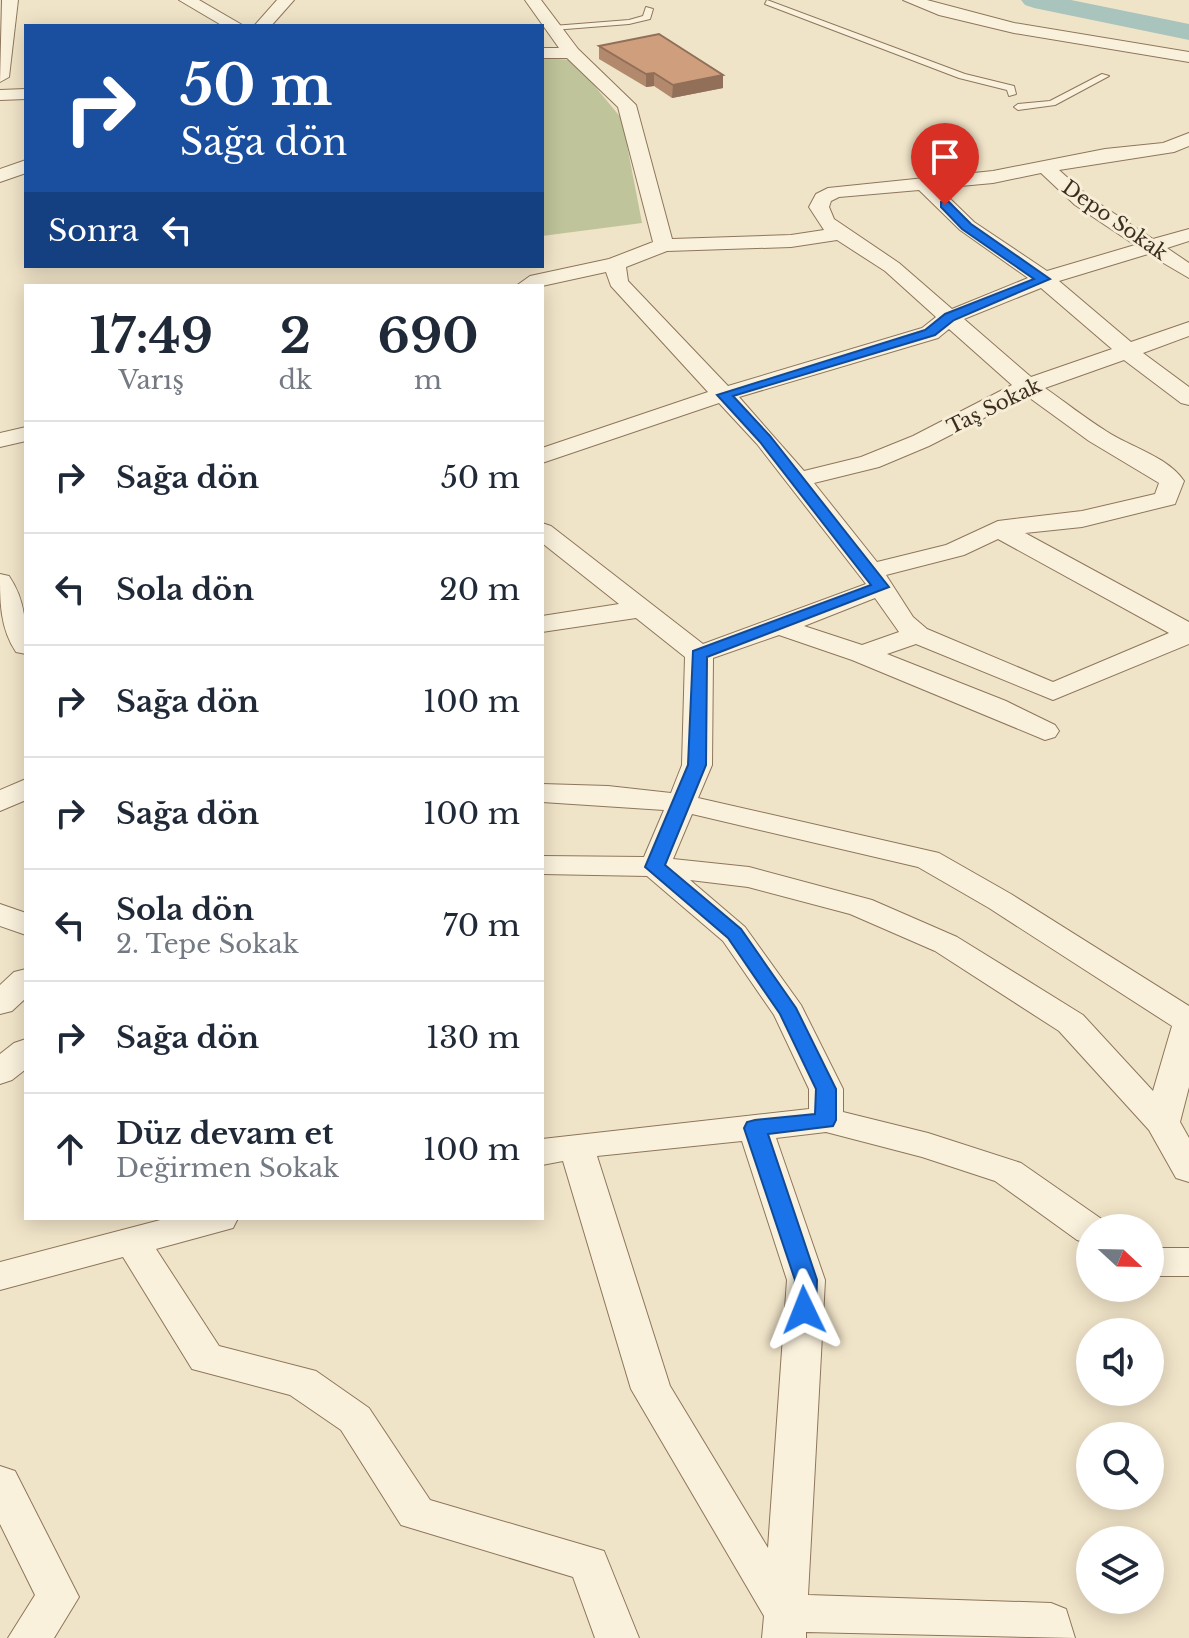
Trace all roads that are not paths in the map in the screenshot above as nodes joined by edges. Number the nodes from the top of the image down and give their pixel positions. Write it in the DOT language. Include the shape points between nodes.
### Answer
graph roads {
  1 [pos="10,0"];
  2 [pos="187,0"];
  3 [pos="286,0"];
  4 [pos="533,0"];
  5 [pos="911,0"];
  6 [pos="768,2"];
  7 [pos="649,9"];
  8 [pos="4,21"];
  9 [pos="232,24"];
  10 [pos="264,24"];
  11 [pos="553,28"];
  12 [pos="544,53"];
  13 [pos="572,53"];
  14 [pos="1189,57"];
  15 [pos="1105,76"];
  16 [pos="0,77"];
  17 [pos="24,94"];
  18 [pos="1012,94"];
  19 [pos="0,95"];
  20 [pos="1018,107"];
  21 [pos="1189,139"];
  22 [pos="1044,166"];
  23 [pos="24,167"];
  24 [pos="0,176"];
  25 [pos="923,183"];
  26 [pos="841,233"];
  27 [pos="1189,235"];
  28 [pos="664,245"];
  29 [pos="1152,246"];
  30 [pos="615,264"];
  31 [pos="1189,272"];
  32 [pos="1044,279"];
  33 [pos="530,284"];
  34 [pos="950,317"];
  35 [pos="1189,329"];
  36 [pos="1128,351"];
  37 [pos="1028,386"];
  38 [pos="724,395"];
  39 [pos="1189,398"];
  40 [pos="24,434"];
  41 [pos="0,440"];
  42 [pos="544,455"];
  43 [pos="1177,472"];
  44 [pos="798,480"];
  45 [pos="998,529"];
  46 [pos="544,533"];
  47 [pos="876,579"];
  48 [pos="0,582"];
  49 [pos="641,609"];
  50 [pos="544,624"];
  51 [pos="779,626"];
  52 [pos="1189,634"];
  53 [pos="917,635"];
  54 [pos="19,646"];
  55 [pos="699,654"];
  56 [pos="862,654"];
  57 [pos="1045,731"];
  58 [pos="24,789"];
  59 [pos="544,793"];
  60 [pos="0,802"];
  61 [pos="682,803"];
  62 [pos="544,865"];
  63 [pos="655,867"];
  64 [pos="0,914"];
  65 [pos="24,924"];
  66 [pos="24,982"];
  67 [pos="0,1003"];
  68 [pos="1189,1023"];
  69 [pos="24,1053"];
  70 [pos="0,1072"];
  71 [pos="826,1120"];
  72 [pos="1162,1122"];
  73 [pos="755,1128"];
  74 [pos="559,1149"];
  75 [pos="1189,1169"];
  76 [pos="212,1220"];
  77 [pos="1076,1220"];
  78 [pos="132,1241"];
  79 [pos="1164,1262"];
  80 [pos="1189,1262"];
  81 [pos="0,1276"];
  82 [pos="0,1483"];
  83 [pos="785,1625"];
  84 [pos="30,1638"];
  85 [pos="617,1638"];
  86 [pos="1053,1638"];
  1 -- 8 [label="street"];
  2 -- 9 [label="street"];
  3 -- 10 [label="street"];
  4 -- 11 [label="street"];
  5 -- 14 [label="street" via="1029,32"];
  6 -- 18 [label="lane" via="962,76 1011,88"];
  7 -- 11 [label="lane" via="647,17 629,22"];
  8 -- 16 [label="street"];
  11 -- 13 [label="street"];
  12 -- 13 [label="street"];
  13 -- 28 [label="street" via="627,105"];
  15 -- 20 [label="lane" via="1052,103"];
  17 -- 19 [label="street"];
  21 -- 22 [label="street" via="1167,148"];
  22 -- 25 [label="street"];
  22 -- 29 [label="street, Depo Sokak" via="1082,201"];
  23 -- 24 [label="street"];
  25 -- 26 [label="street" via="835,192 823,198 819,207 826,222"];
  25 -- 32 [label="street" via="967,226"];
  26 -- 28 [label="street" via="791,241"];
  26 -- 34 [label="street" via="892,267"];
  27 -- 29 [label="street"];
  28 -- 30 [label="street"];
  29 -- 31 [label="street, Depo Sokak"];
  29 -- 32 [label="street"];
  30 -- 33 [label="street"];
  30 -- 38 [label="street" via="618,282"];
  32 -- 34 [label="street"];
  32 -- 36 [label="street"];
  34 -- 37 [label="street"];
  34 -- 38 [label="street" via="930,333"];
  35 -- 36 [label="street, Taş Sokak"];
  36 -- 37 [label="street, Taş Sokak"];
  36 -- 39 [label="street"];
  37 -- 43 [label="street" via="1097,436"];
  37 -- 44 [label="street, Taş Sokak" via="870,462"];
  38 -- 42 [label="street"];
  38 -- 44 [label="street"];
  40 -- 41 [label="street"];
  43 -- 45 [label="street" via="1166,499 1082,519"];
  44 -- 47 [label="street"];
  45 -- 47 [label="street"];
  45 -- 52 [label="street"];
  46 -- 49 [label="street"];
  47 -- 51 [label="street"];
  47 -- 53 [label="street"];
  48 -- 54 [label="street"];
  49 -- 50 [label="street"];
  49 -- 55 [label="street"];
  51 -- 55 [label="street"];
  51 -- 56 [label="street"];
  52 -- 53 [label="street" via="1053,692"];
  53 -- 56 [label="street"];
  55 -- 61 [label="street" via="697,765"];
  56 -- 57 [label="street"];
  58 -- 60 [label="street"];
  59 -- 61 [label="street"];
  61 -- 63 [label="street"];
  61 -- 68 [label="street" via="928,860"];
  62 -- 63 [label="street"];
  63 -- 71 [label="street" via="734,934 789,1013 826,1089"];
  63 -- 72 [label="street" via="749,877 861,907 946,944 1071,1023"];
  64 -- 65 [label="street"];
  66 -- 67 [label="street"];
  68 -- 72 [label="street"];
  69 -- 70 [label="street"];
  71 -- 73 [label="street"];
  71 -- 77 [label="street" via="1008,1172"];
  72 -- 75 [label="street"];
  73 -- 74 [label="street"];
  73 -- 83 [label="street" via="806,1280"];
  74 -- 83 [label="street" via="651,1389"];
  76 -- 78 [label="street"];
  78 -- 81 [label="street"];
  78 -- 85 [label="street" via="206,1358 302,1382 355,1419 416,1513 589,1564"];
  79 -- 80 [label="street"];
  82 -- 84 [label="street" via="58,1597"];
  83 -- 86 [label="street" via="1051,1622"];
}
